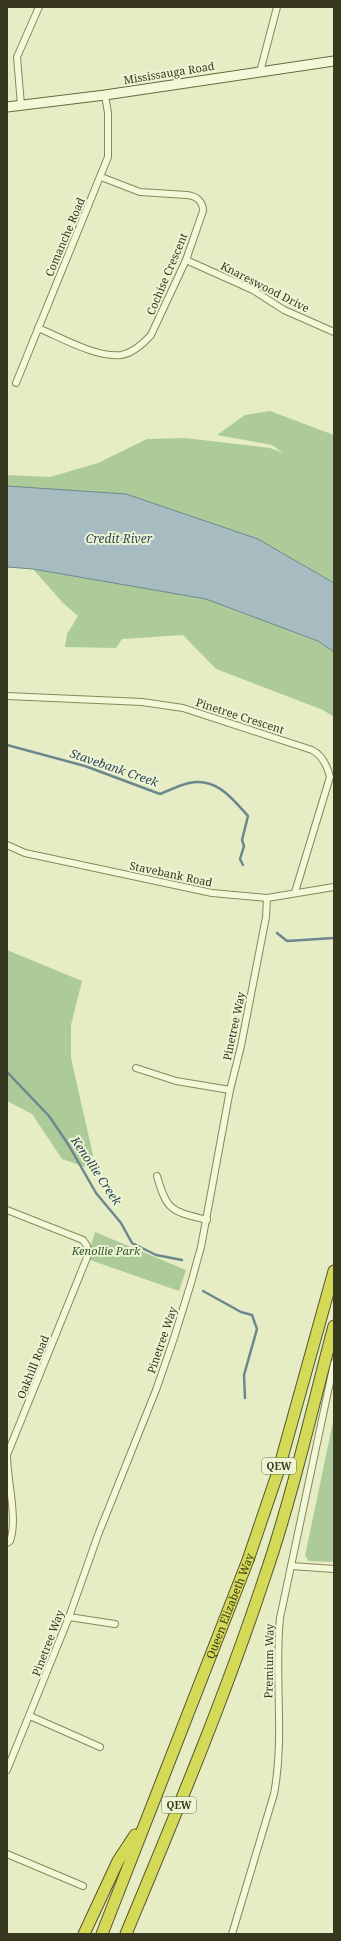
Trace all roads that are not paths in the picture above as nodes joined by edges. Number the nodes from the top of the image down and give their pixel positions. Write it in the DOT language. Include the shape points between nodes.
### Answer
graph roads {
  1 [pos="37,7"];
  2 [pos="277,7"];
  3 [pos="334,61"];
  4 [pos="260,72"];
  5 [pos="105,95"];
  6 [pos="21,105"];
  7 [pos="7,107"];
  8 [pos="101,176"];
  9 [pos="186,260"];
  10 [pos="38,328"];
  11 [pos="334,332"];
  12 [pos="16,383"];
  13 [pos="7,696"];
  14 [pos="7,845"];
  15 [pos="334,887"];
  16 [pos="295,892"];
  17 [pos="267,898"];
  18 [pos="136,1068"];
  19 [pos="230,1090"];
  20 [pos="157,1176"];
  21 [pos="7,1210"];
  22 [pos="207,1220"];
  23 [pos="334,1271"];
  24 [pos="334,1326"];
  25 [pos="334,1363"];
  26 [pos="7,1543"];
  27 [pos="291,1566"];
  28 [pos="334,1569"];
  29 [pos="69,1617"];
  30 [pos="115,1624"];
  31 [pos="30,1716"];
  32 [pos="100,1747"];
  33 [pos="7,1770"];
  34 [pos="146,1818"];
  35 [pos="7,1854"];
  36 [pos="83,1886"];
  37 [pos="84,1934"];
  38 [pos="102,1934"];
  39 [pos="126,1934"];
  40 [pos="232,1934"];
  1 -- 6 [label="street" via="17,57"];
  2 -- 4 [label="street"];
  3 -- 4 [label="main road, Mississauga Road"];
  4 -- 5 [label="main road, Mississauga Road"];
  5 -- 6 [label="main road, Mississauga Road"];
  5 -- 8 [label="street, Comanche Road" via="108,113 108,157"];
  6 -- 7 [label="main road, Mississauga Road"];
  8 -- 9 [label="street, Cochise Crescent" via="140,192 187,194 199,200 203,211"];
  8 -- 10 [label="street, Comanche Road"];
  9 -- 10 [label="street, Cochise Crescent" via="151,335 134,350 122,355 102,353"];
  9 -- 11 [label="street, Knareswood Drive" via="247,287 284,310"];
  10 -- 12 [label="street, Comanche Road"];
  13 -- 16 [label="street, Pinetree Crescent" via="142,702 183,708 319,754 330,776"];
  14 -- 17 [label="street, Stavebank Road" via="25,853 206,892"];
  15 -- 16 [label="street, Stavebank Road"];
  16 -- 17 [label="street, Stavebank Road"];
  17 -- 19 [label="street, Pinetree Way" via="266,917"];
  18 -- 19 [label="street" via="176,1081"];
  19 -- 22 [label="street, Pinetree Way"];
  20 -- 22 [label="street" via="163,1196 173,1210"];
  21 -- 26 [label="street, Oakhill Road" via="84,1240 88,1246 86,1263 8,1455 7,1471 14,1531"];
  22 -- 29 [label="street, Pinetree Way" via="202,1247 174,1338"];
  23 -- 34 [label="highway, Queen Elizabeth Way / QEW" via="278,1472 248,1560 212,1657"];
  24 -- 39 [label="highway, Queen Elizabeth Way / QEW" via="265,1576 173,1821"];
  25 -- 27 [label="street, Premium Way"];
  27 -- 28 [label="street"];
  27 -- 40 [label="street, Premium Way" via="278,1639 278,1774"];
  29 -- 30 [label="street"];
  29 -- 31 [label="street, Pinetree Way"];
  31 -- 32 [label="street"];
  31 -- 33 [label="street, Pinetree Way"];
  34 -- 37 [label="highway" via="118,1861"];
  34 -- 38 [label="highway, Queen Elizabeth Way / QEW"];
  35 -- 36 [label="street"];
}
